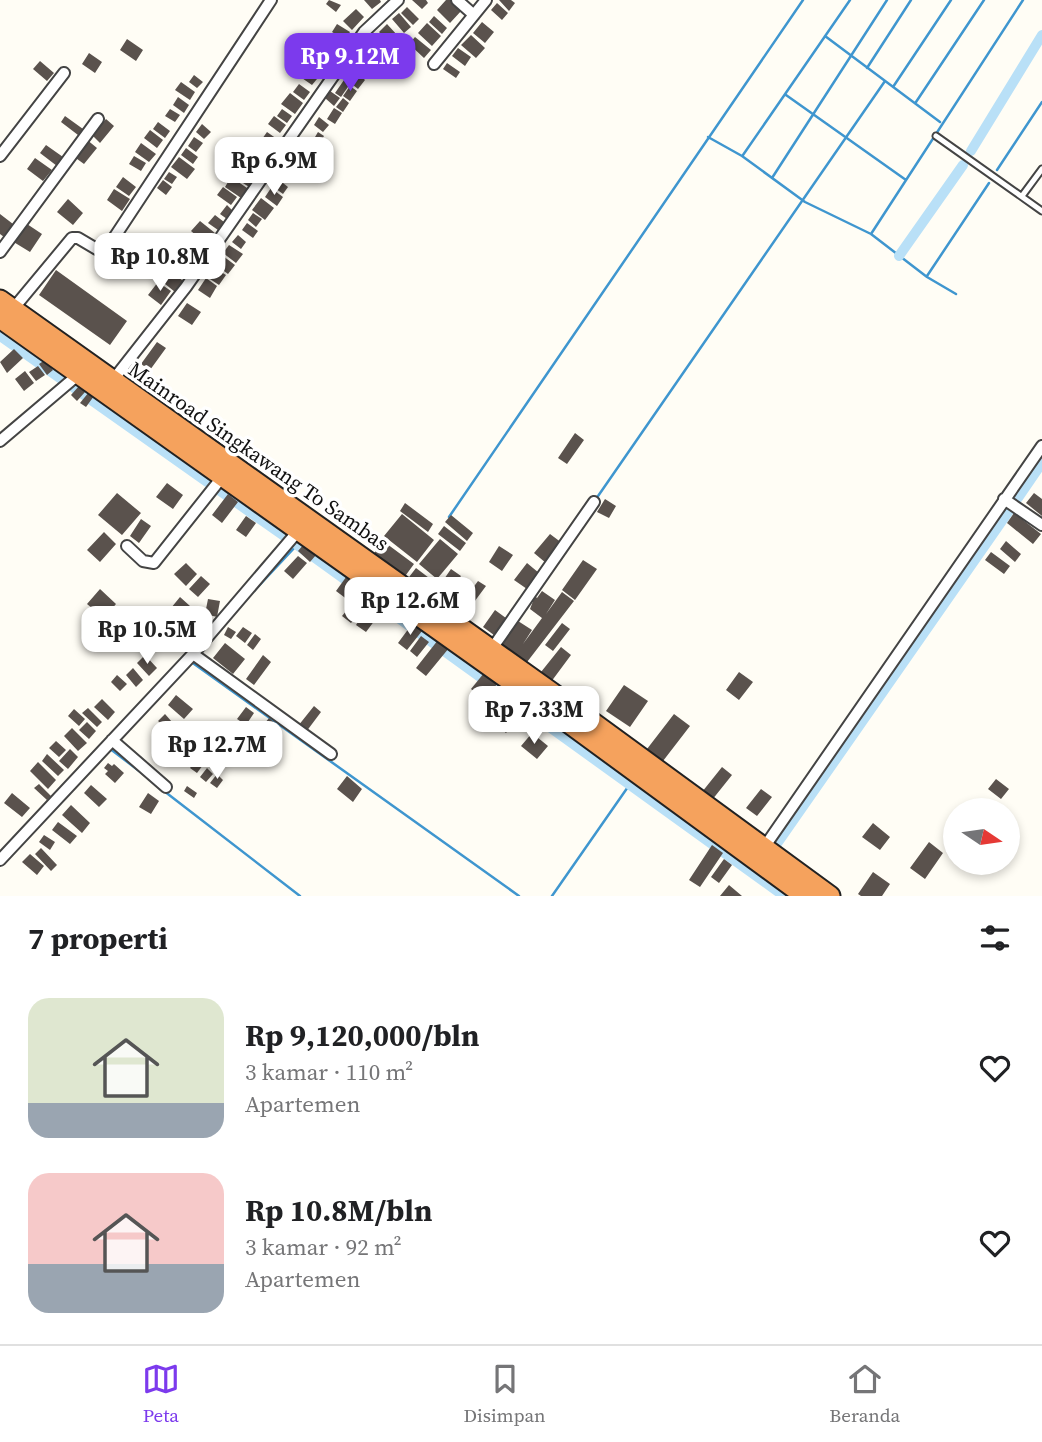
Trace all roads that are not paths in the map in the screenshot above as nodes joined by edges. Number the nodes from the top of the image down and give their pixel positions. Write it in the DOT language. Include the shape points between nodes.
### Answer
graph roads {
  1 [pos="271,0"];
  2 [pos="398,0"];
  3 [pos="457,0"];
  4 [pos="486,0"];
  5 [pos="474,15"];
  6 [pos="434,64"];
  7 [pos="64,72"];
  8 [pos="98,119"];
  9 [pos="936,136"];
  10 [pos="0,156"];
  11 [pos="1042,169"];
  12 [pos="1022,197"];
  13 [pos="1042,211"];
  14 [pos="0,252"];
  15 [pos="4,309"];
  16 [pos="79,374"];
  17 [pos="113,380"];
  18 [pos="0,441"];
  19 [pos="1042,446"];
  20 [pos="223,476"];
  21 [pos="1004,499"];
  22 [pos="594,502"];
  23 [pos="279,507"];
  24 [pos="1042,525"];
  25 [pos="299,530"];
  26 [pos="127,546"];
  27 [pos="491,650"];
  28 [pos="193,654"];
  29 [pos="513,674"];
  30 [pos="111,740"];
  31 [pos="331,754"];
  32 [pos="166,787"];
  33 [pos="760,853"];
  34 [pos="0,860"];
  35 [pos="805,896"];
  36 [pos="830,896"];
  1 -- 15 [label="street" via="106,250 72,238"];
  2 -- 17 [label="street" via="364,32 186,287"];
  3 -- 5 [label="street"];
  4 -- 5 [label="street"];
  5 -- 6 [label="street"];
  7 -- 10 [label="street"];
  8 -- 14 [label="street"];
  9 -- 12 [label="lane"];
  11 -- 12 [label="lane"];
  12 -- 13 [label="lane"];
  15 -- 16 [label="highway, Mainroad Singkawang To Sambas"];
  15 -- 17 [label="highway, Mainroad Singkawang To Sambas"];
  16 -- 18 [label="street"];
  16 -- 20 [label="highway, Mainroad Singkawang To Sambas"];
  17 -- 23 [label="highway, Mainroad Singkawang To Sambas"];
  19 -- 21 [label="street"];
  20 -- 23 [label="highway, Mainroad Singkawang To Sambas"];
  20 -- 26 [label="street" via="154,563 143,561"];
  21 -- 24 [label="street"];
  21 -- 33 [label="street"];
  22 -- 27 [label="street"];
  23 -- 25 [label="highway, Mainroad Singkawang To Sambas"];
  23 -- 27 [label="highway, Mainroad Singkawang To Sambas"];
  25 -- 28 [label="street"];
  25 -- 29 [label="highway, Mainroad Singkawang To Sambas"];
  27 -- 29 [label="highway, Mainroad Singkawang To Sambas"];
  28 -- 30 [label="street"];
  28 -- 31 [label="street"];
  29 -- 33 [label="highway, Mainroad Singkawang To Sambas"];
  30 -- 32 [label="street"];
  30 -- 34 [label="street"];
  33 -- 35 [label="highway, Mainroad Singkawang To Sambas"];
  33 -- 36 [label="highway, Mainroad Singkawang To Sambas"];
}
